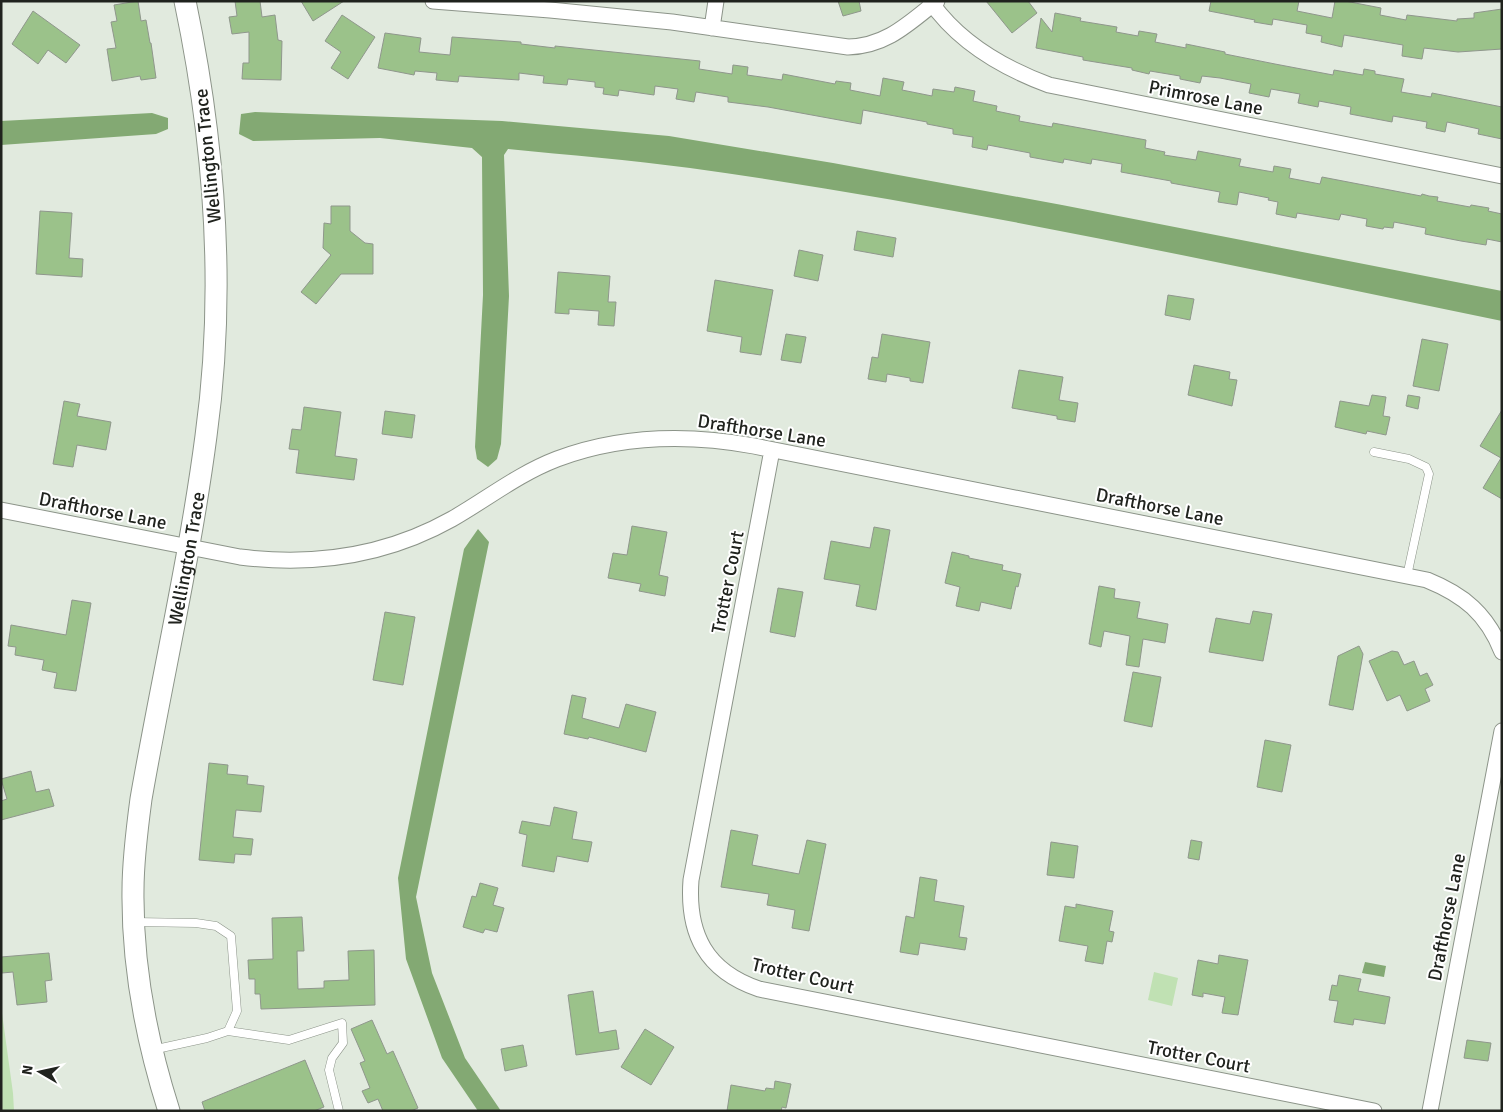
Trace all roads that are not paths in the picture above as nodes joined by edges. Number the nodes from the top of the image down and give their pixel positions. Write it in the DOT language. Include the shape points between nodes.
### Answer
graph roads {
  1 [pos="185,1"];
  2 [pos="433,1"];
  3 [pos="716,1"];
  4 [pos="933,2"];
  5 [pos="712,28"];
  6 [pos="1502,176"];
  7 [pos="772,450"];
  8 [pos="1374,452"];
  9 [pos="1,510"];
  10 [pos="188,547"];
  11 [pos="1406,576"];
  12 [pos="1502,652"];
  13 [pos="1502,730"];
  14 [pos="134,922"];
  15 [pos="228,1031"];
  16 [pos="152,1050"];
  17 [pos="169,1111"];
  18 [pos="339,1111"];
  19 [pos="1374,1111"];
  20 [pos="1430,1111"];
  1 -- 10 [label="street, Wellington Trace" via="211,166 216,245 212,372 206,435"];
  2 -- 5 [label="street"];
  3 -- 5 [label="street"];
  4 -- 5 [label="street" via="886,39 858,47"];
  4 -- 6 [label="street, Primrose Lane" via="953,28 976,48 1002,65 1049,85"];
  7 -- 10 [label="street, Drafthorse Lane" via="682,437 610,444 563,457 523,475 451,520 418,536 337,558 264,560"];
  7 -- 11 [label="street, Drafthorse Lane"];
  7 -- 19 [label="street, Trotter Court" via="691,880 689,901 693,923 701,943 714,961 739,981 759,989"];
  8 -- 11 [label="lane" via="1409,459 1426,467 1429,474"];
  9 -- 10 [label="street, Drafthorse Lane"];
  10 -- 14 [label="street, Wellington Trace" via="140,799 135,844"];
  11 -- 12 [label="street, Drafthorse Lane" via="1427,580 1460,596 1487,623"];
  13 -- 20 [label="street, Drafthorse Lane"];
  14 -- 15 [label="lane" via="196,923 216,926 230,936 237,1011"];
  14 -- 16 [label="street, Wellington Trace" via="138,981"];
  15 -- 16 [label="lane"];
  15 -- 18 [label="lane" via="289,1040 342,1024 343,1043 332,1058 329,1070"];
  16 -- 17 [label="street, Wellington Trace"];
}
